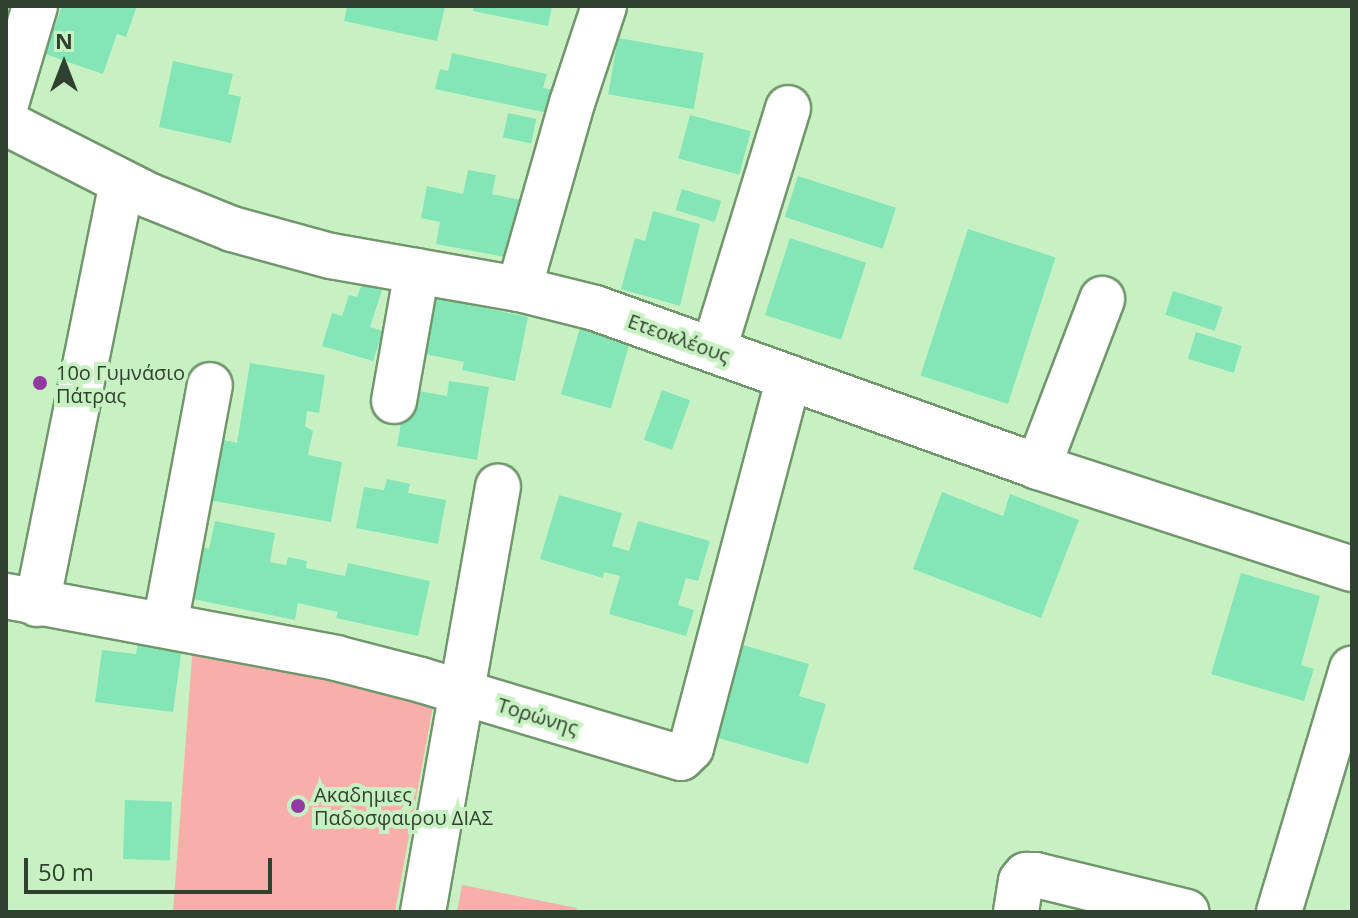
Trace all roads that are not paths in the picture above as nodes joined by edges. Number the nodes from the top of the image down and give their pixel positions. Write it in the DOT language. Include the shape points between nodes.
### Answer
graph roads {
  1 [pos="35,6"];
  2 [pos="604,6"];
  3 [pos="6,104"];
  4 [pos="788,108"];
  5 [pos="6,123"];
  6 [pos="122,182"];
  7 [pos="417,271"];
  8 [pos="519,289"];
  9 [pos="1102,299"];
  10 [pos="714,349"];
  11 [pos="789,378"];
  12 [pos="210,385"];
  13 [pos="394,401"];
  14 [pos="1038,467"];
  15 [pos="498,487"];
  16 [pos="1352,569"];
  17 [pos="22,600"];
  18 [pos="165,625"];
  19 [pos="1352,669"];
  20 [pos="462,692"];
  21 [pos="1335,791"];
  22 [pos="1177,911"];
  23 [pos="423,912"];
  24 [pos="1016,912"];
  25 [pos="1279,912"];
  1 -- 3 [label="street"];
  2 -- 8 [label="street"];
  4 -- 10 [label="street"];
  5 -- 6 [label="street, Ετεοκλέους"];
  6 -- 7 [label="street, Ετεοκλέους" via="200,218 263,239"];
  6 -- 17 [label="street"];
  7 -- 8 [label="street, Ετεοκλέους"];
  7 -- 13 [label="street"];
  8 -- 10 [label="street, Ετεοκλέους"];
  9 -- 14 [label="street"];
  10 -- 11 [label="street, Ετεοκλέους"];
  11 -- 14 [label="street, Ετεοκλέους"];
  11 -- 20 [label="street, Τορώνης" via="691,748 681,758"];
  12 -- 18 [label="street"];
  14 -- 16 [label="street, Ετεοκλέους"];
  15 -- 20 [label="street"];
  17 -- 18 [label="street, Τορώνης"];
  18 -- 20 [label="street, Τορώνης" via="305,651"];
  19 -- 21 [label="street"];
  20 -- 23 [label="street"];
  21 -- 25 [label="street"];
  22 -- 24 [label="street" via="1026,875"];
}
